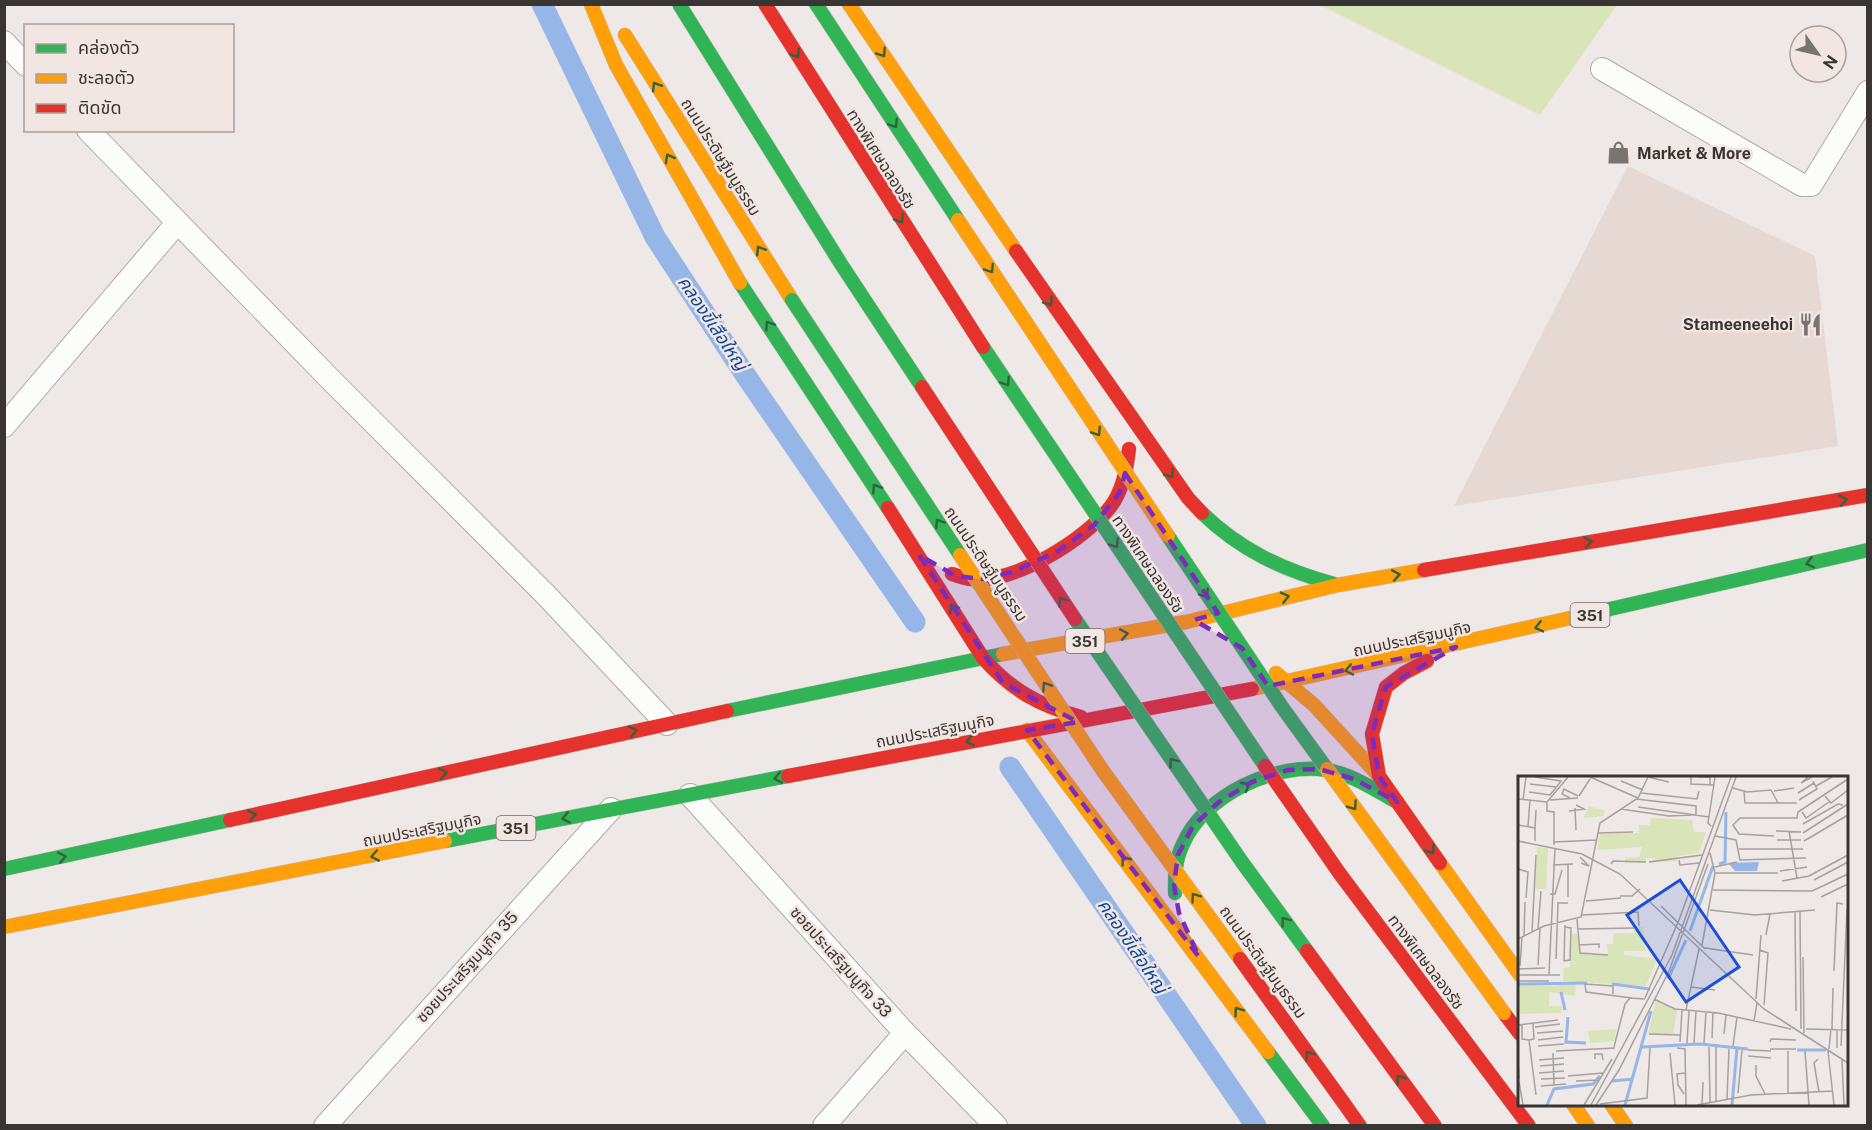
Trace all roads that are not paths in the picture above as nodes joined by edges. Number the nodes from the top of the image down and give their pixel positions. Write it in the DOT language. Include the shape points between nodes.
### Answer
graph roads {
  1 [pos="591,4"];
  2 [pos="679,4"];
  3 [pos="765,4"];
  4 [pos="816,4"];
  5 [pos="849,4"];
  6 [pos="620,25"];
  7 [pos="4,42"];
  8 [pos="24,62"];
  9 [pos="1602,69"];
  10 [pos="1868,92"];
  11 [pos="90,132"];
  12 [pos="177,223"];
  13 [pos="1124,409"];
  14 [pos="4,426"];
  15 [pos="1868,495"];
  16 [pos="1868,550"];
  17 [pos="919,555"];
  18 [pos="1338,585"];
  19 [pos="1186,622"];
  20 [pos="1456,647"];
  21 [pos="983,658"];
  22 [pos="1288,682"];
  23 [pos="1092,720"];
  24 [pos="667,724"];
  25 [pos="1027,730"];
  26 [pos="1379,776"];
  27 [pos="690,795"];
  28 [pos="1397,802"];
  29 [pos="611,809"];
  30 [pos="4,869"];
  31 [pos="4,927"];
  32 [pos="1199,957"];
  33 [pos="1518,972"];
  34 [pos="1518,1031"];
  35 [pos="905,1033"];
  36 [pos="1574,1106"];
  37 [pos="1612,1106"];
  38 [pos="324,1125"];
  39 [pos="824,1125"];
  40 [pos="996,1125"];
  41 [pos="1323,1125"];
  42 [pos="1360,1125"];
  43 [pos="1435,1125"];
  44 [pos="1529,1125"];
  45 [pos="1588,1125"];
  46 [pos="1626,1125"];
  17 -- 1 [label="main road, one-way" via="737,278 616,65"];
  43 -- 2 [label="main road, one-way, bridge" via="1242,862 1040,569 841,264"];
  3 -- 44 [label="main road, ทางพิเศษฉลองรัช, one-way, bridge" via="1016,398 1200,671 1340,874"];
  4 -- 34 [label="main road, one-way, bridge" via="1269,689"];
  5 -- 13 [label="main road, one-way"];
  42 -- 6 [label="main road, ถนนประดิษฐ์มนูธรรม, one-way, bridge" via="1103,771 792,300"];
  7 -- 8 [label="street"];
  9 -- 10 [label="street" via="1802,185 1811,185"];
  11 -- 12 [label="street"];
  12 -- 14 [label="street"];
  12 -- 24 [label="street" via="547,596"];
  13 -- 17 [label="main road" via="1129,452 1120,492 1094,525 1067,544 1012,572 982,579 956,576"];
  13 -- 18 [label="main road, one-way" via="1188,498 1216,529 1266,563"];
  18 -- 15 [label="main road, 351, one-way"];
  16 -- 20 [label="main road, ถนนประเสริฐมนูกิจ / 351, one-way"];
  21 -- 17 [label="main road, one-way"];
  19 -- 18 [label="main road, 351, one-way"];
  21 -- 19 [label="main road, 351, one-way"];
  19 -- 22 [label="main road" via="1246,651"];
  20 -- 22 [label="main road, ถนนประเสริฐมนูกิจ / 351, one-way"];
  20 -- 26 [label="main road" via="1404,673 1386,687 1372,734"];
  21 -- 23 [label="main road" via="1003,683 1029,699"];
  21 -- 24 [label="main road, 351"];
  22 -- 23 [label="main road, ถนนประเสริฐมนูกิจ / 351"];
  22 -- 26 [label="main road"];
  23 -- 25 [label="main road, ถนนประเสริฐมนูกิจ / 351"];
  30 -- 24 [label="main road, 351, one-way"];
  25 -- 27 [label="main road, ถนนประเสริฐมนูกิจ / 351, one-way"];
  32 -- 25 [label="main road, one-way"];
  26 -- 28 [label="main road"];
  27 -- 29 [label="main road, ถนนประเสริฐมนูกิจ / 351"];
  27 -- 35 [label="street, ซอยประเสริฐมนูกิจ 33"];
  32 -- 28 [label="main road, one-way" via="1179,913 1174,885 1178,855 1193,826 1219,802 1252,782 1288,770 1319,769 1354,779"];
  28 -- 33 [label="main road, one-way"];
  29 -- 31 [label="main road, ถนนประเสริฐมนูกิจ / 351, one-way"];
  29 -- 38 [label="street, ซอยประเสริฐมนูกิจ 35"];
  41 -- 32 [label="main road, one-way"];
  35 -- 39 [label="street"];
  35 -- 40 [label="street, ซอยประเสริฐมนูกิจ 33"];
  36 -- 45 [label="main road"];
  37 -- 46 [label="main road"];
}
